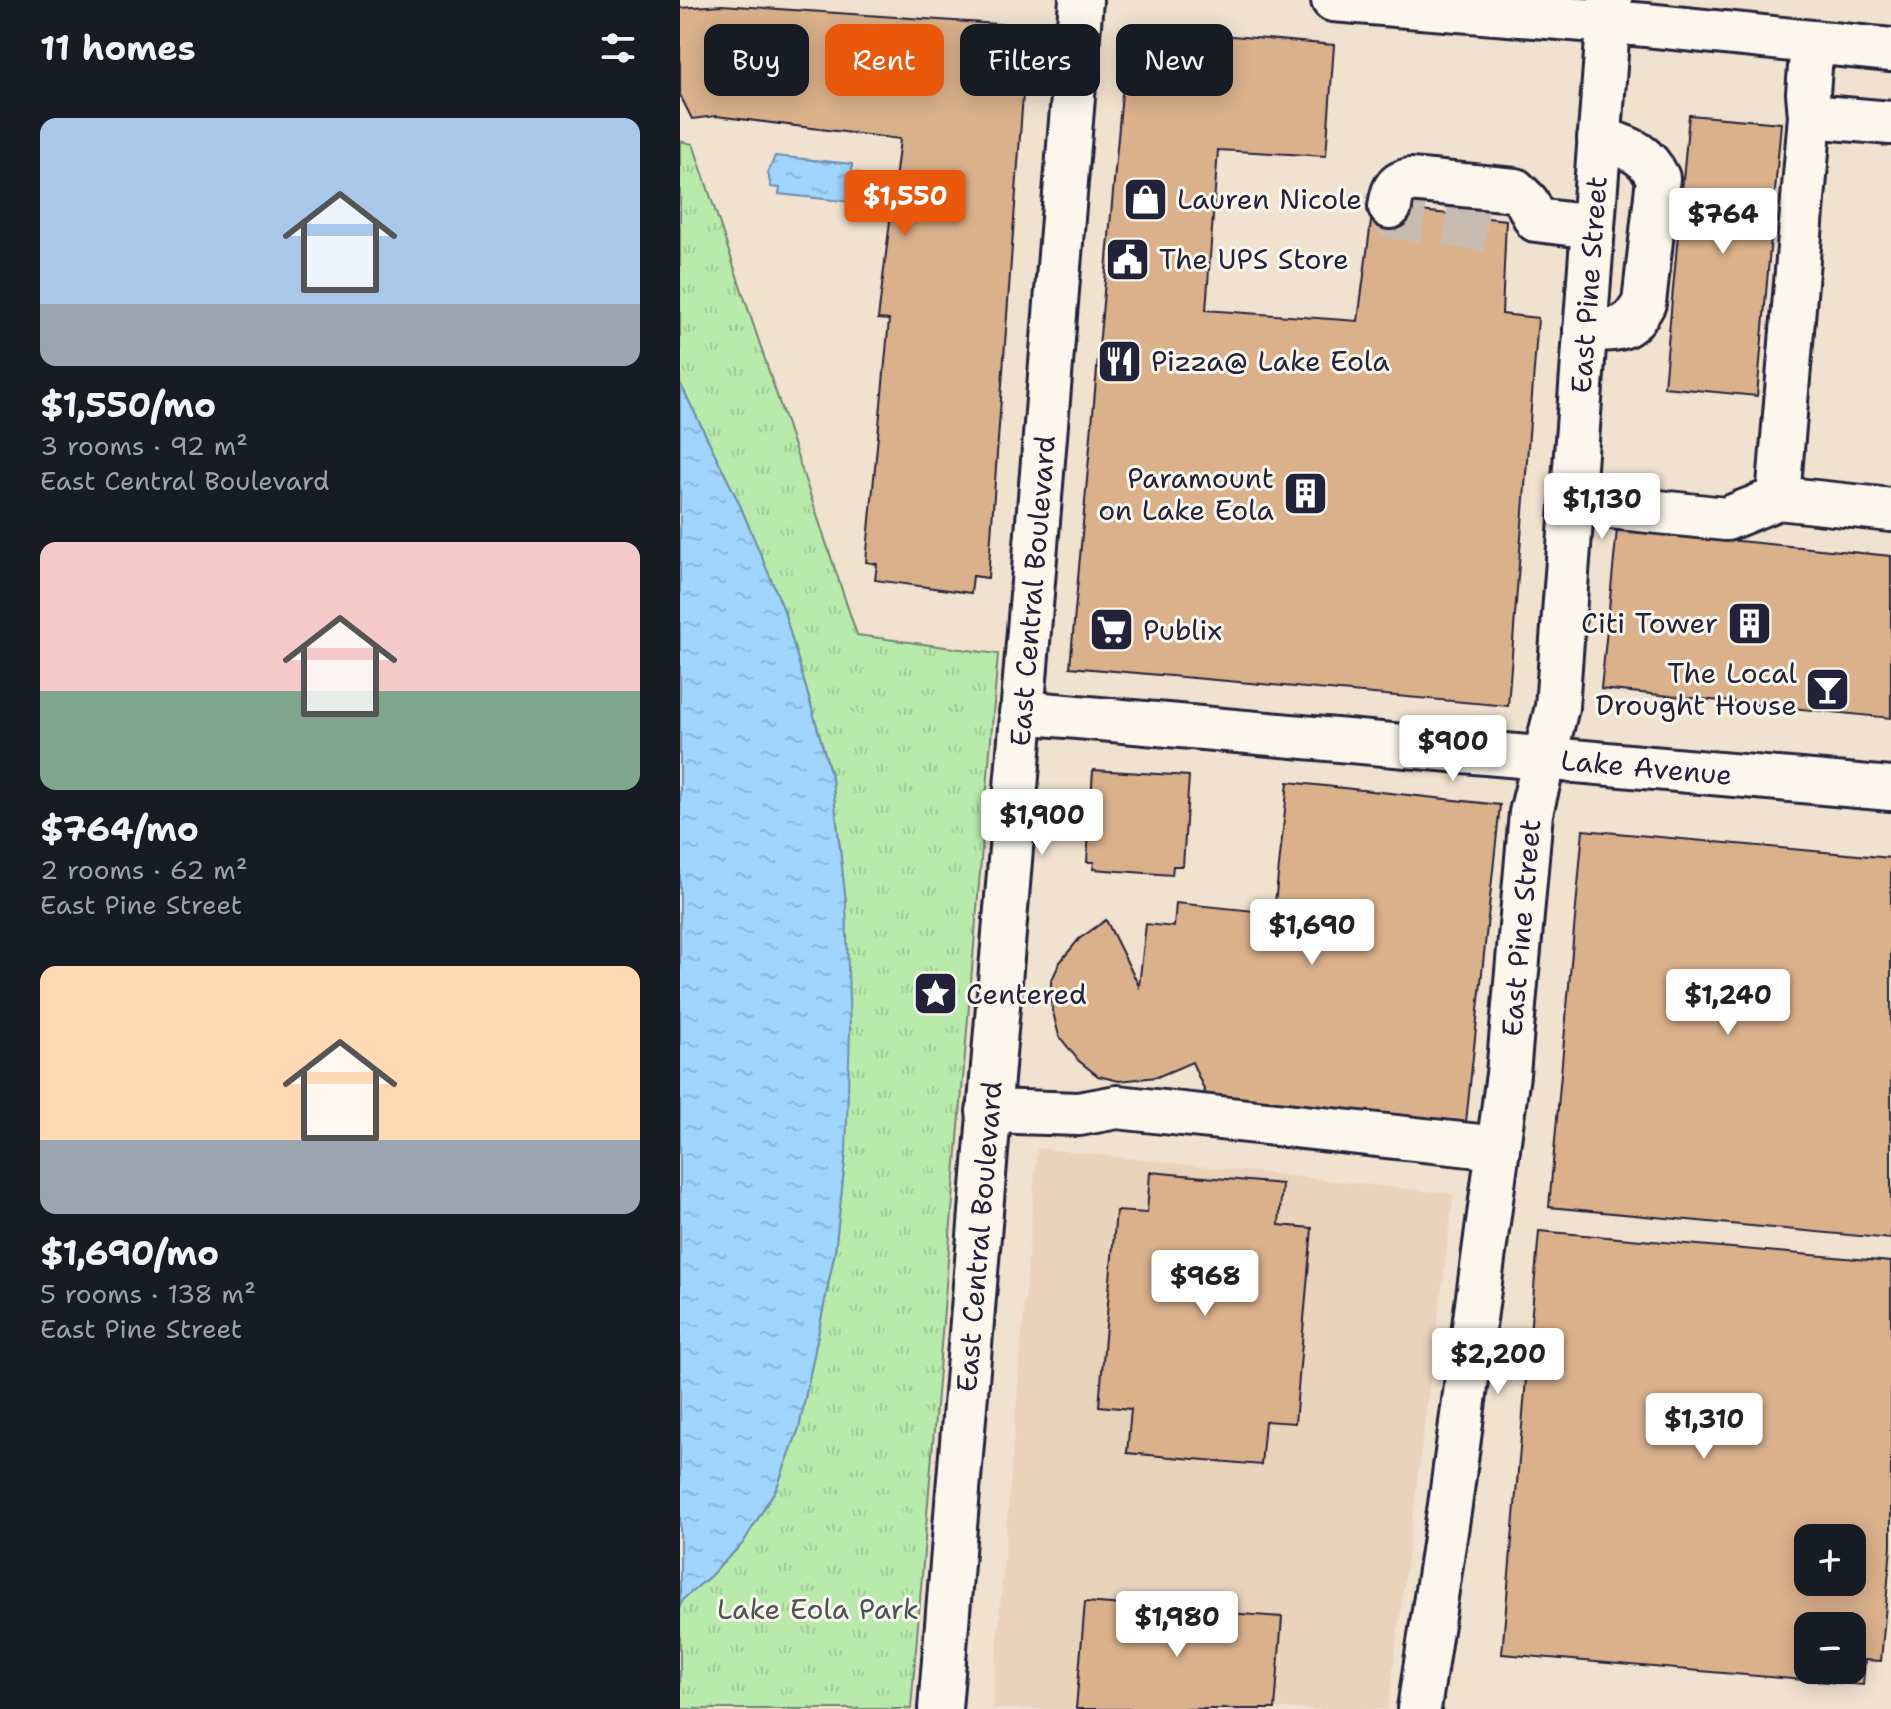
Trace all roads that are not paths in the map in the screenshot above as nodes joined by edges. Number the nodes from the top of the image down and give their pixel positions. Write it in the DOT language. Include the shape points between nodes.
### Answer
graph roads {
  1 [pos="1081,0"];
  2 [pos="1333,0"];
  3 [pos="1609,11"];
  4 [pos="1812,42"];
  5 [pos="1891,50"];
  6 [pos="1810,116"];
  7 [pos="1891,123"];
  8 [pos="1599,138"];
  9 [pos="1390,207"];
  10 [pos="1593,227"];
  11 [pos="1585,330"];
  12 [pos="1778,498"];
  13 [pos="1572,503"];
  14 [pos="1874,508"];
  15 [pos="1021,712"];
  16 [pos="1544,758"];
  17 [pos="1891,789"];
  18 [pos="988,1111"];
  19 [pos="1498,1148"];
  20 [pos="940,1709"];
  21 [pos="1419,1709"];
  1 -- 15 [label="street, East Central Boulevard"];
  2 -- 3 [label="street"];
  3 -- 4 [label="street"];
  3 -- 8 [label="street, East Pine Street"];
  4 -- 5 [label="street"];
  4 -- 6 [label="street"];
  6 -- 7 [label="street"];
  6 -- 12 [label="street"];
  8 -- 10 [label="street, East Pine Street"];
  8 -- 11 [label="street" via="1636,152 1650,162 1658,178 1644,303 1635,321 1621,329"];
  9 -- 10 [label="street" via="1394,188 1410,180 1515,190 1527,202 1521,227"];
  10 -- 11 [label="street, East Pine Street"];
  11 -- 13 [label="street, East Pine Street"];
  12 -- 13 [label="street" via="1726,519"];
  12 -- 14 [label="street"];
  13 -- 16 [label="street, East Pine Street" via="1557,707"];
  15 -- 16 [label="street, Lake Avenue"];
  15 -- 18 [label="street, East Central Boulevard"];
  16 -- 17 [label="street, Lake Avenue"];
  16 -- 19 [label="street, East Pine Street" via="1531,813"];
  18 -- 19 [label="street" via="1079,1114 1117,1107"];
  18 -- 20 [label="street, East Central Boulevard"];
  19 -- 21 [label="street, East Pine Street"];
}
